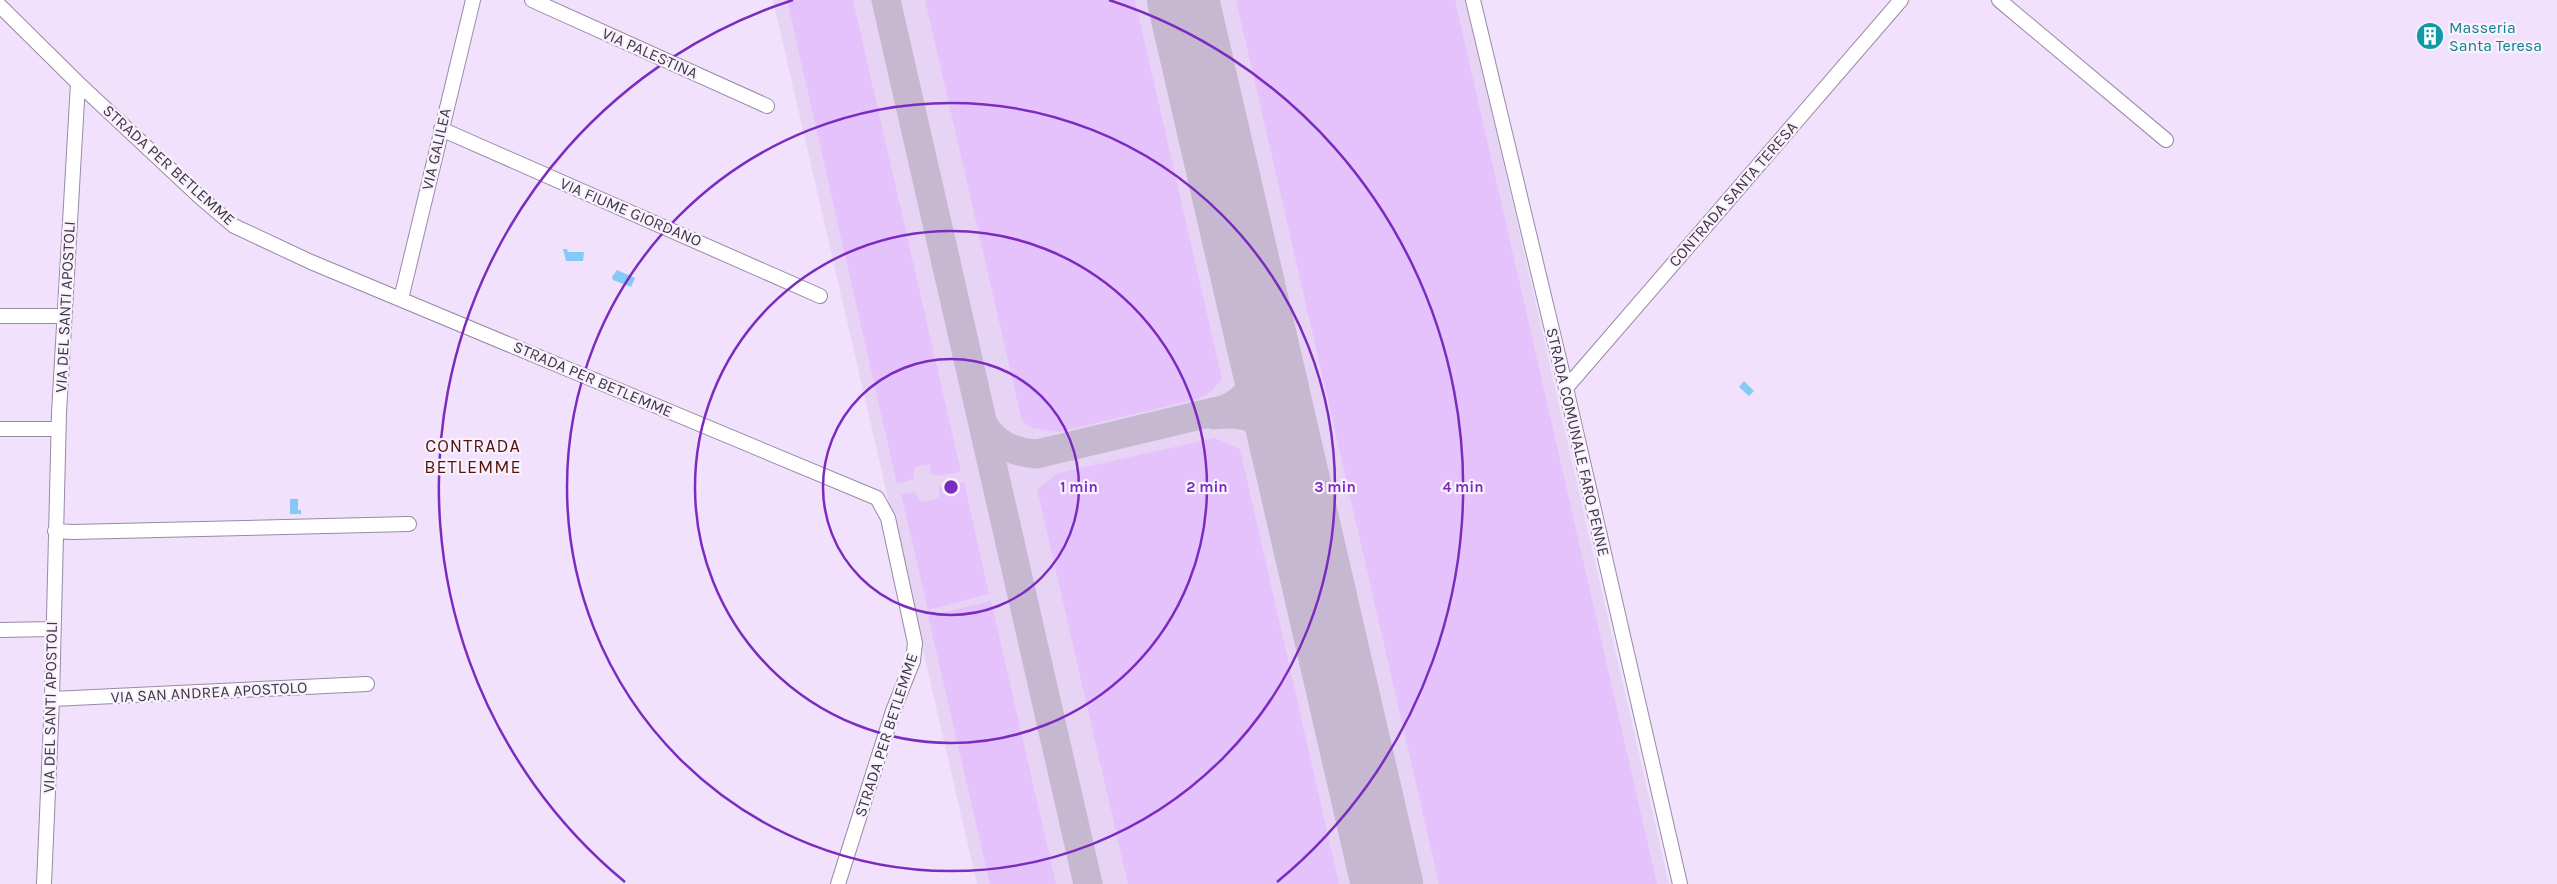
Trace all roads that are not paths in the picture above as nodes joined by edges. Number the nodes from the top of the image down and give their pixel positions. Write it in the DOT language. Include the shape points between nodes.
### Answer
graph roads {
  1 [pos="473,0"];
  2 [pos="532,0"];
  3 [pos="1473,0"];
  4 [pos="1901,0"];
  5 [pos="1999,0"];
  6 [pos="0,6"];
  7 [pos="78,83"];
  8 [pos="768,106"];
  9 [pos="441,129"];
  10 [pos="2166,140"];
  11 [pos="820,296"];
  12 [pos="401,299"];
  13 [pos="0,316"];
  14 [pos="64,316"];
  15 [pos="1566,388"];
  16 [pos="0,429"];
  17 [pos="58,429"];
  18 [pos="409,524"];
  19 [pos="55,531"];
  20 [pos="52,629"];
  21 [pos="0,630"];
  22 [pos="367,684"];
  23 [pos="52,699"];
  24 [pos="44,884"];
  25 [pos="838,884"];
  26 [pos="1680,884"];
  1 -- 9 [label="street, VIA GALILEA"];
  2 -- 8 [label="street, VIA PALESTINA"];
  3 -- 15 [label="street, STRADA COMUNALE FARO PENNE"];
  4 -- 15 [label="street, CONTRADA SANTA TERESA"];
  5 -- 10 [label="street"];
  6 -- 7 [label="street, STRADA PER BETLEMME"];
  7 -- 12 [label="street, STRADA PER BETLEMME" via="234,226"];
  7 -- 14 [label="street, VIA DEL SANTI APOSTOLI"];
  9 -- 11 [label="street, VIA FIUME GIORDANO"];
  9 -- 12 [label="street, VIA GALILEA"];
  12 -- 25 [label="street, STRADA PER BETLEMME" via="877,498 888,518 915,654 893,711"];
  13 -- 14 [label="street"];
  14 -- 17 [label="street, VIA DEL SANTI APOSTOLI"];
  15 -- 26 [label="street, STRADA COMUNALE FARO PENNE"];
  16 -- 17 [label="street"];
  17 -- 19 [label="street, VIA DEL SANTI APOSTOLI"];
  18 -- 19 [label="street"];
  19 -- 20 [label="street, VIA DEL SANTI APOSTOLI"];
  20 -- 21 [label="street"];
  20 -- 23 [label="street, VIA DEL SANTI APOSTOLI"];
  22 -- 23 [label="street, VIA SAN ANDREA APOSTOLO"];
  23 -- 24 [label="street, VIA DEL SANTI APOSTOLI"];
}
